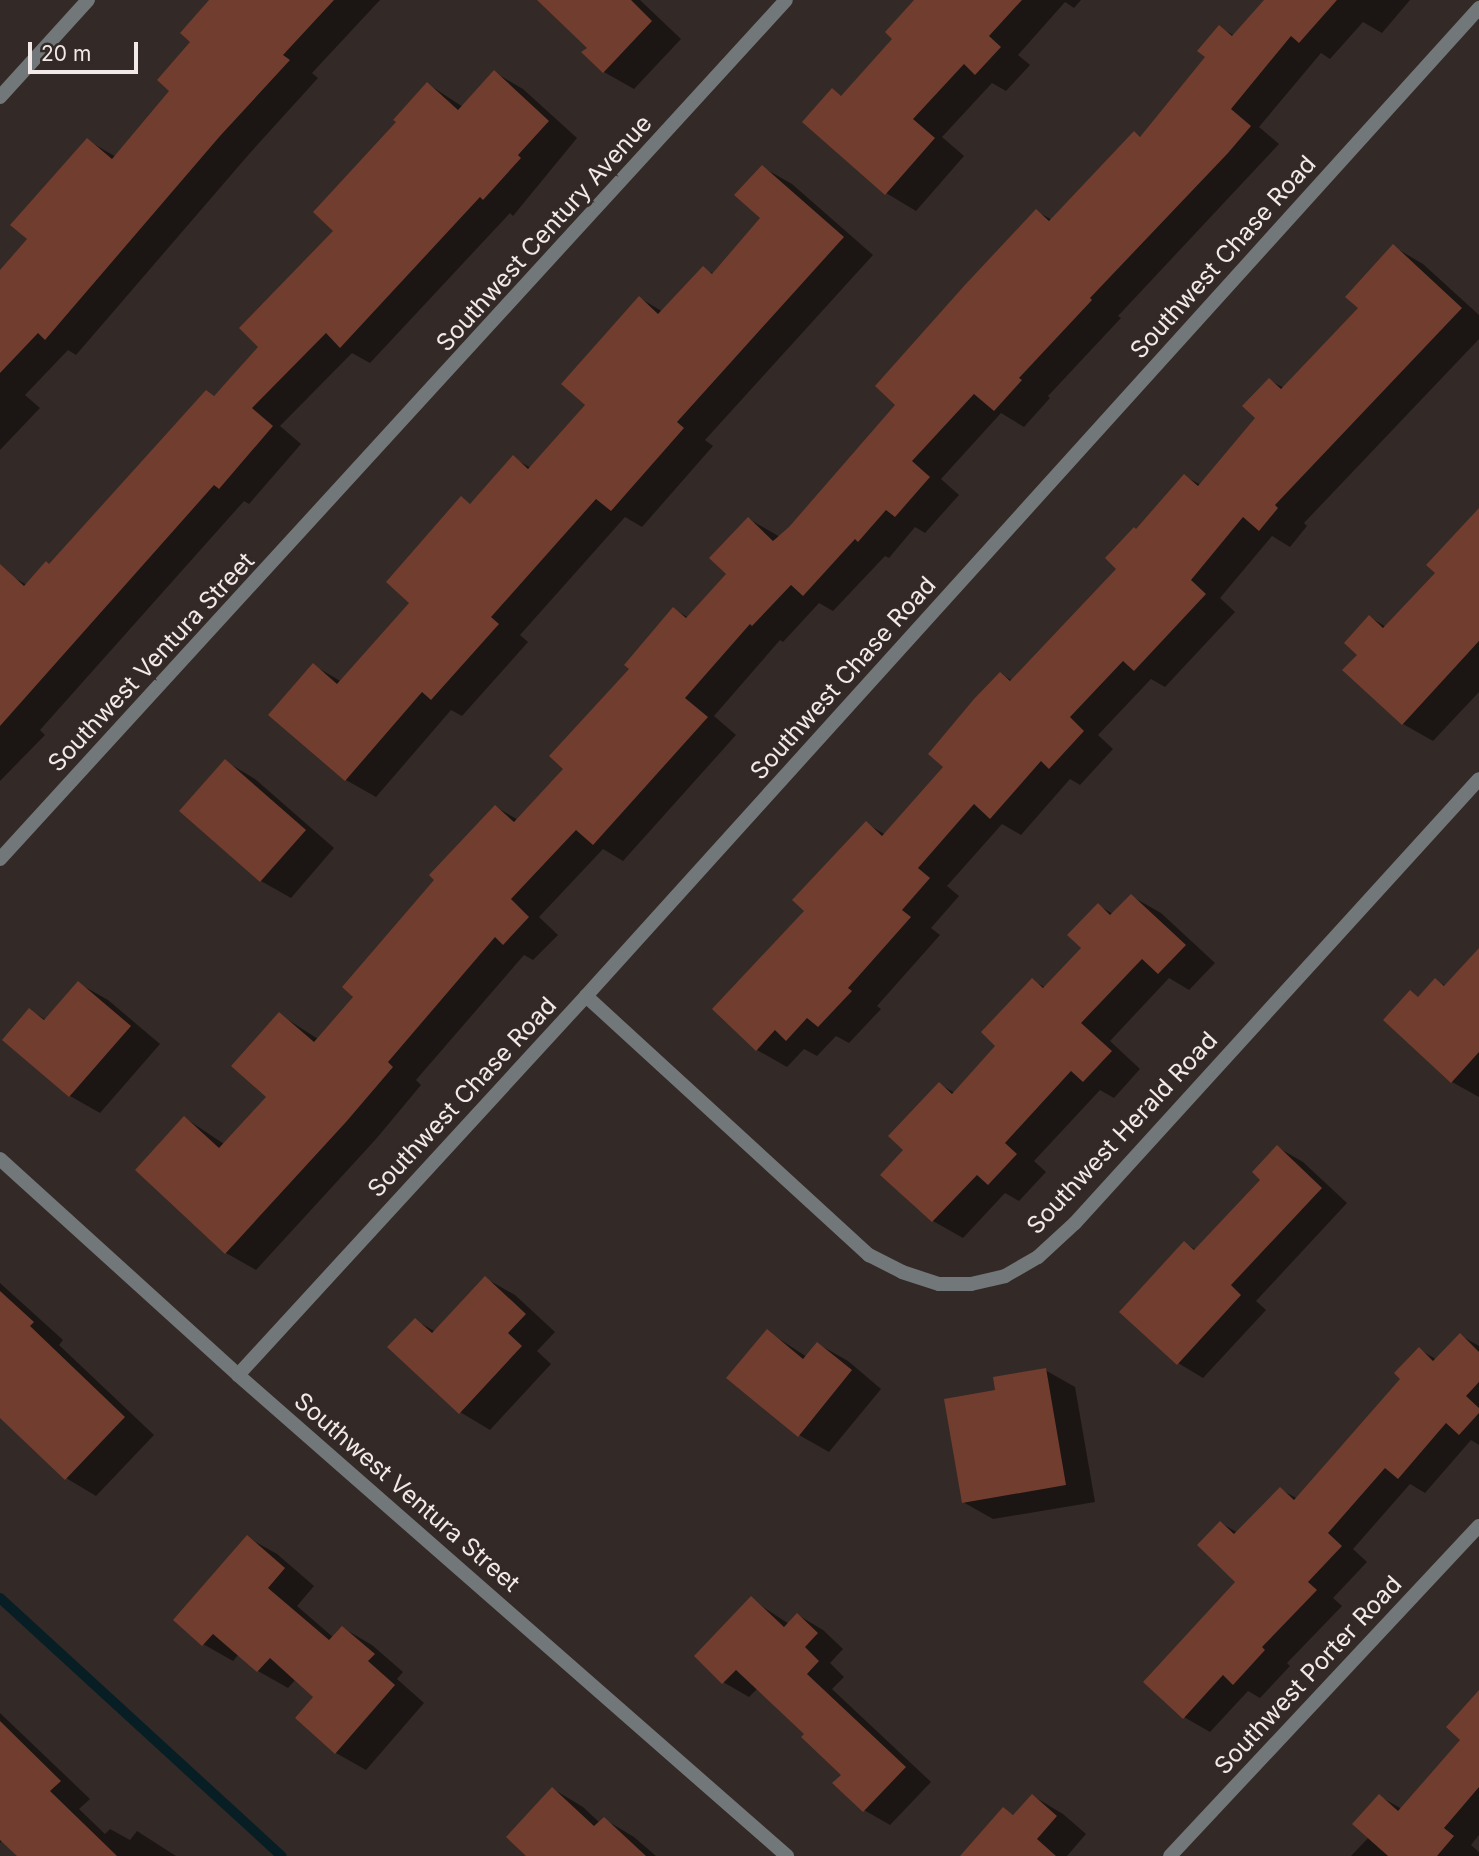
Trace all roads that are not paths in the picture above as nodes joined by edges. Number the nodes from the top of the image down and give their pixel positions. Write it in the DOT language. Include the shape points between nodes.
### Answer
graph roads {
  1 [pos="88,0"];
  2 [pos="786,0"];
  3 [pos="1479,8"];
  4 [pos="0,97"];
  5 [pos="335,496"];
  6 [pos="1479,779"];
  7 [pos="0,859"];
  8 [pos="586,996"];
  9 [pos="0,1159"];
  10 [pos="238,1375"];
  11 [pos="1479,1526"];
  12 [pos="788,1856"];
  13 [pos="1170,1856"];
  1 -- 4 [label="street"];
  2 -- 5 [label="street, Southwest Century Avenue"];
  3 -- 8 [label="street, Southwest Chase Road"];
  5 -- 7 [label="street, Southwest Ventura Street"];
  6 -- 8 [label="street, Southwest Herald Road" via="1074,1223 1038,1257 1005,1276 971,1284 939,1283 902,1272 869,1255"];
  8 -- 10 [label="street, Southwest Chase Road"];
  9 -- 10 [label="street, Southwest Ventura Street"];
  10 -- 12 [label="street, Southwest Ventura Street"];
  11 -- 13 [label="street, Southwest Porter Road"];
}
